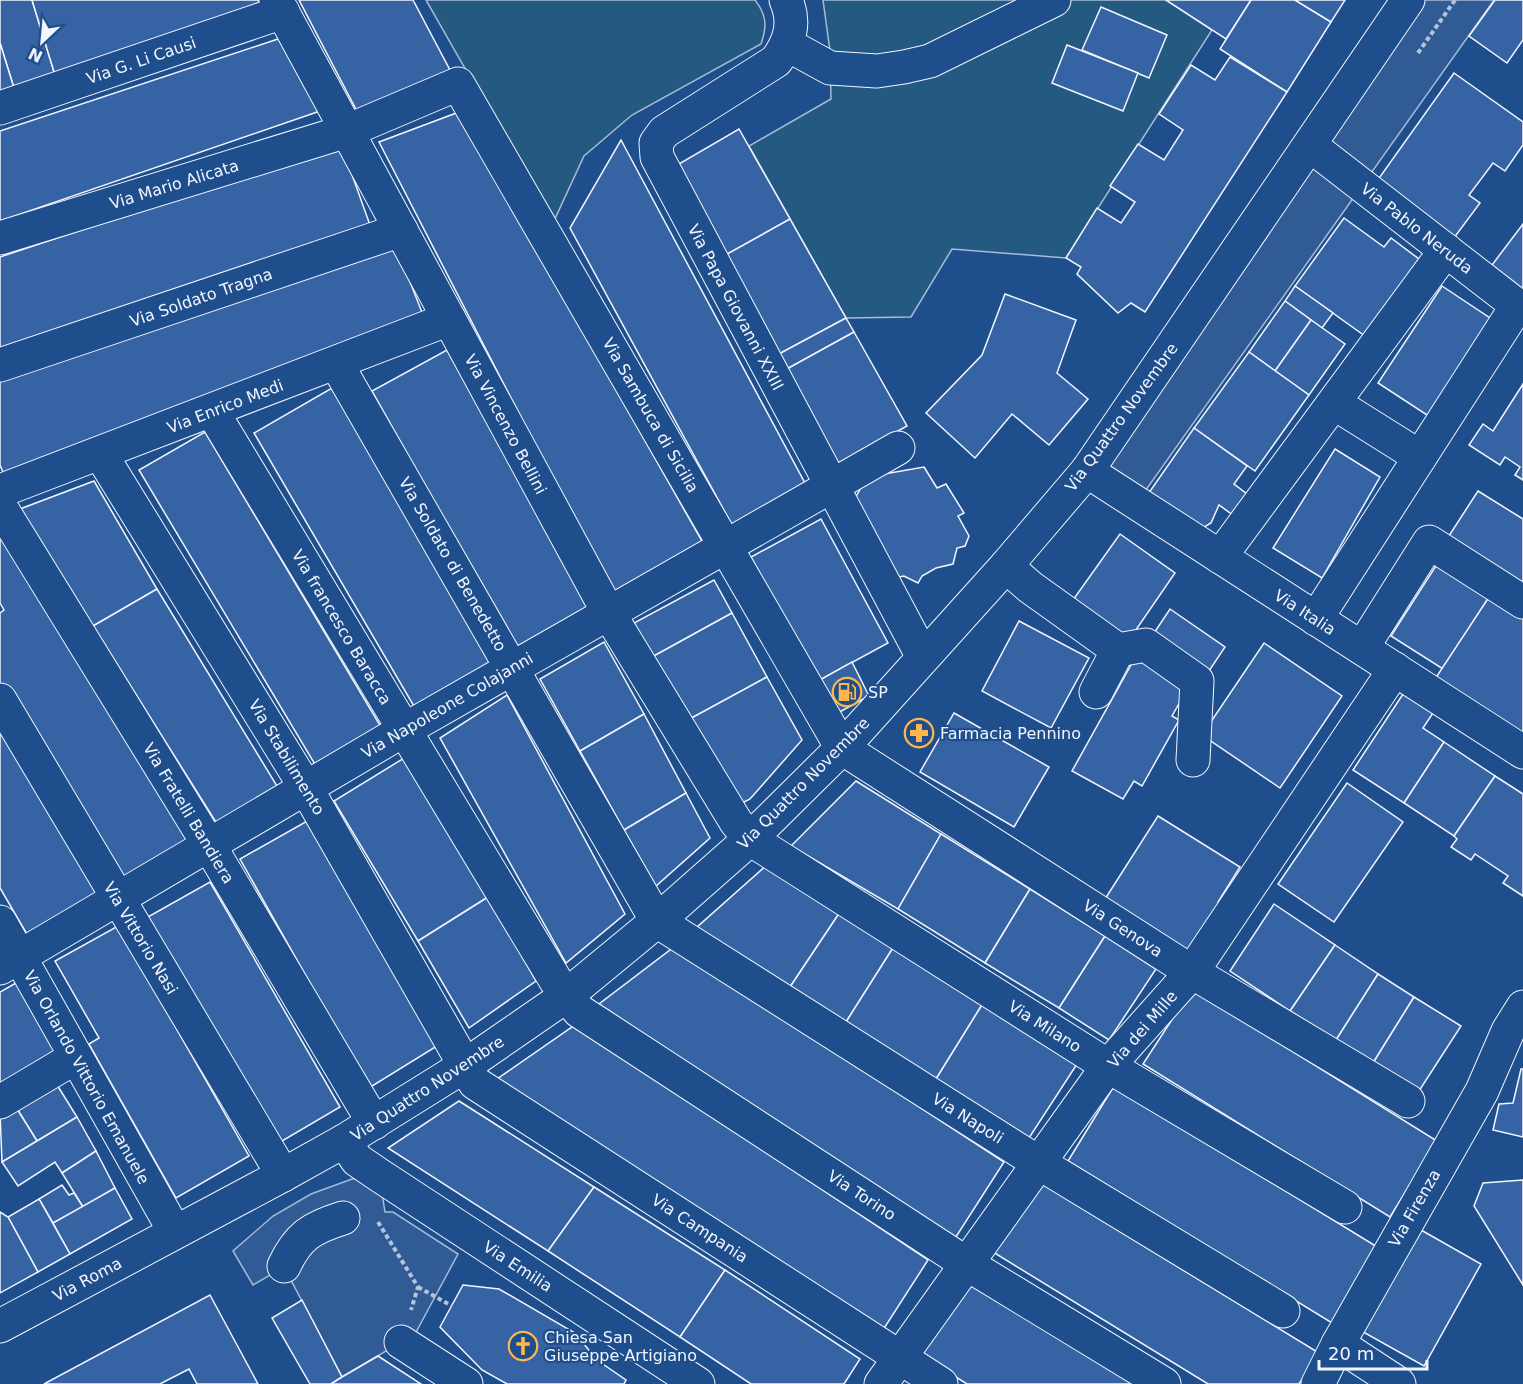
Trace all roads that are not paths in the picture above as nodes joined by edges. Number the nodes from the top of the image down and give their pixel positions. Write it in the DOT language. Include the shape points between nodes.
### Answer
graph roads {
  1 [pos="786,0"];
  2 [pos="1054,0"];
  3 [pos="1408,0"];
  4 [pos="279,6"];
  5 [pos="788,45"];
  6 [pos="458,84"];
  7 [pos="0,108"];
  8 [pos="347,131"];
  9 [pos="1311,146"];
  10 [pos="401,230"];
  11 [pos="0,238"];
  12 [pos="1446,250"];
  13 [pos="1520,308"];
  14 [pos="449,319"];
  15 [pos="336,363"];
  16 [pos="0,365"];
  17 [pos="1334,403"];
  18 [pos="212,411"];
  19 [pos="898,448"];
  20 [pos="100,453"];
  21 [pos="1420,457"];
  22 [pos="1087,471"];
  23 [pos="831,486"];
  24 [pos="0,491"];
  25 [pos="0,506"];
  26 [pos="726,544"];
  27 [pos="1220,557"];
  28 [pos="1006,566"];
  29 [pos="1523,602"];
  30 [pos="608,612"];
  31 [pos="1316,619"];
  32 [pos="1362,648"];
  33 [pos="1118,650"];
  34 [pos="923,657"];
  35 [pos="513,667"];
  36 [pos="1395,669"];
  37 [pos="1096,692"];
  38 [pos="0,700"];
  39 [pos="404,730"];
  40 [pos="842,748"];
  41 [pos="1523,752"];
  42 [pos="1193,760"];
  43 [pos="306,788"];
  44 [pos="750,839"];
  45 [pos="208,845"];
  46 [pos="118,898"];
  47 [pos="657,921"];
  48 [pos="0,922"];
  49 [pos="10,962"];
  50 [pos="1192,972"];
  51 [pos="566,996"];
  52 [pos="1518,1023"];
  53 [pos="76,1057"];
  54 [pos="466,1065"];
  55 [pos="1108,1066"];
  56 [pos="1408,1101"];
  57 [pos="0,1102"];
  58 [pos="374,1123"];
  59 [pos="344,1141"];
  60 [pos="1039,1163"];
  61 [pos="283,1176"];
  62 [pos="1345,1207"];
  63 [pos="358,1216"];
  64 [pos="175,1232"];
  65 [pos="967,1264"];
  66 [pos="284,1266"];
  67 [pos="1283,1311"];
  68 [pos="0,1326"];
  69 [pos="401,1342"];
  70 [pos="1338,1344"];
  71 [pos="899,1357"];
  72 [pos="466,1384"];
  73 [pos="698,1384"];
  74 [pos="881,1384"];
  75 [pos="941,1384"];
  76 [pos="1164,1384"];
  77 [pos="1318,1384"];
  78 [pos="1399,1384"];
  1 -- 5 [label="street" via="792,24"];
  2 -- 5 [label="street" via="930,61 904,67 869,71 830,68"];
  3 -- 9 [label="street, Via Quattro Novembre"];
  4 -- 7 [label="street, Via G. Li Causi"];
  4 -- 8 [label="street, Via Vincenzo Bellini"];
  5 -- 23 [label="street, Via Papa Giovanni XXIII" via="776,61 664,132 655,150"];
  6 -- 8 [label="street, Via Mario Alicata"];
  6 -- 26 [label="street, Via Sambuca di Sicilia"];
  8 -- 10 [label="street, Via Vincenzo Bellini"];
  8 -- 11 [label="street, Via Mario Alicata"];
  9 -- 12 [label="street, Via Pablo Neruda"];
  9 -- 22 [label="street, Via Quattro Novembre"];
  10 -- 14 [label="street, Via Vincenzo Bellini"];
  10 -- 16 [label="street, Via Soldato Tragna"];
  12 -- 13 [label="street, Via Pablo Neruda"];
  12 -- 17 [label="street"];
  13 -- 21 [label="street"];
  14 -- 15 [label="street, Via Enrico Medi"];
  14 -- 30 [label="street, Via Vincenzo Bellini"];
  15 -- 18 [label="street, Via Enrico Medi"];
  15 -- 35 [label="street, Via Soldato di Benedetto"];
  17 -- 21 [label="street"];
  17 -- 27 [label="street"];
  18 -- 20 [label="street, Via Enrico Medi"];
  18 -- 39 [label="street, Via francesco Baracca"];
  19 -- 23 [label="street, Via Napoleone Colajanni"];
  20 -- 24 [label="street, Via Enrico Medi"];
  20 -- 43 [label="street, Via Stabilimento"];
  21 -- 31 [label="street"];
  22 -- 27 [label="street, Via Italia"];
  22 -- 28 [label="street, Via Quattro Novembre"];
  23 -- 26 [label="street, Via Napoleone Colajanni"];
  23 -- 34 [label="street, Via Papa Giovanni XXIII"];
  25 -- 45 [label="street, Via Fratelli Bandiera"];
  26 -- 30 [label="street, Via Napoleone Colajanni"];
  26 -- 40 [label="street, Via Sambuca di Sicilia"];
  27 -- 31 [label="street, Via Italia"];
  28 -- 33 [label="street"];
  28 -- 34 [label="street, Via Quattro Novembre"];
  29 -- 32 [label="street" via="1429,542"];
  30 -- 35 [label="street, Via Napoleone Colajanni"];
  30 -- 44 [label="street, Via Vincenzo Bellini"];
  31 -- 32 [label="street, Via Italia"];
  32 -- 36 [label="street, Via Italia"];
  33 -- 37 [label="street"];
  33 -- 42 [label="street" via="1146,645 1197,681"];
  34 -- 40 [label="street, Via Quattro Novembre"];
  35 -- 39 [label="street, Via Napoleone Colajanni"];
  35 -- 47 [label="street, Via Soldato di Benedetto"];
  36 -- 41 [label="street, Via Italia"];
  36 -- 50 [label="street, Via dei Mille"];
  38 -- 46 [label="street, Via Vittorio Nasi"];
  39 -- 43 [label="street, Via Napoleone Colajanni"];
  39 -- 51 [label="street, Via francesco Baracca"];
  40 -- 44 [label="street, Via Quattro Novembre"];
  40 -- 50 [label="street, Via Genova"];
  43 -- 45 [label="street, Via Napoleone Colajanni"];
  43 -- 54 [label="street, Via Stabilimento"];
  44 -- 47 [label="street, Via Quattro Novembre"];
  44 -- 55 [label="street, Via Milano"];
  45 -- 46 [label="street, Via Napoleone Colajanni"];
  45 -- 58 [label="street, Via Fratelli Bandiera"];
  46 -- 49 [label="street, Via Napoleone Colajanni"];
  46 -- 61 [label="street, Via Vittorio Nasi"];
  47 -- 51 [label="street, Via Quattro Novembre"];
  47 -- 60 [label="street, Via Napoli"];
  48 -- 49 [label="street, Via Orlando Vittorio Emanuele"];
  49 -- 53 [label="street, Via Orlando Vittorio Emanuele"];
  50 -- 55 [label="street, Via dei Mille"];
  50 -- 56 [label="street, Via Genova"];
  51 -- 54 [label="street, Via Quattro Novembre"];
  51 -- 65 [label="street, Via Torino" via="579,1011"];
  52 -- 70 [label="street, Via Firenza"];
  53 -- 57 [label="street"];
  53 -- 64 [label="street, Via Orlando Vittorio Emanuele"];
  54 -- 58 [label="street, Via Quattro Novembre"];
  54 -- 71 [label="street, Via Campania" via="475,1083"];
  55 -- 60 [label="street, Via dei Mille"];
  55 -- 62 [label="street, Via Milano"];
  58 -- 59 [label="street, Via Quattro Novembre"];
  59 -- 61 [label="street, Via Quattro Novembre"];
  59 -- 73 [label="street, Via Emilia" via="357,1160"];
  60 -- 65 [label="street, Via dei Mille"];
  60 -- 67 [label="street, Via Napoli"];
  61 -- 64 [label="street, Via Quattro Novembre"];
  63 -- 66 [label="street" via="306,1233"];
  64 -- 68 [label="street, Via Roma"];
  65 -- 71 [label="street, Via dei Mille"];
  65 -- 76 [label="street, Via Torino"];
  69 -- 72 [label="street"];
  70 -- 77 [label="street, Via Firenza"];
  70 -- 78 [label="street"];
  71 -- 74 [label="street, Via dei Mille"];
  71 -- 75 [label="street, Via Campania"];
}
